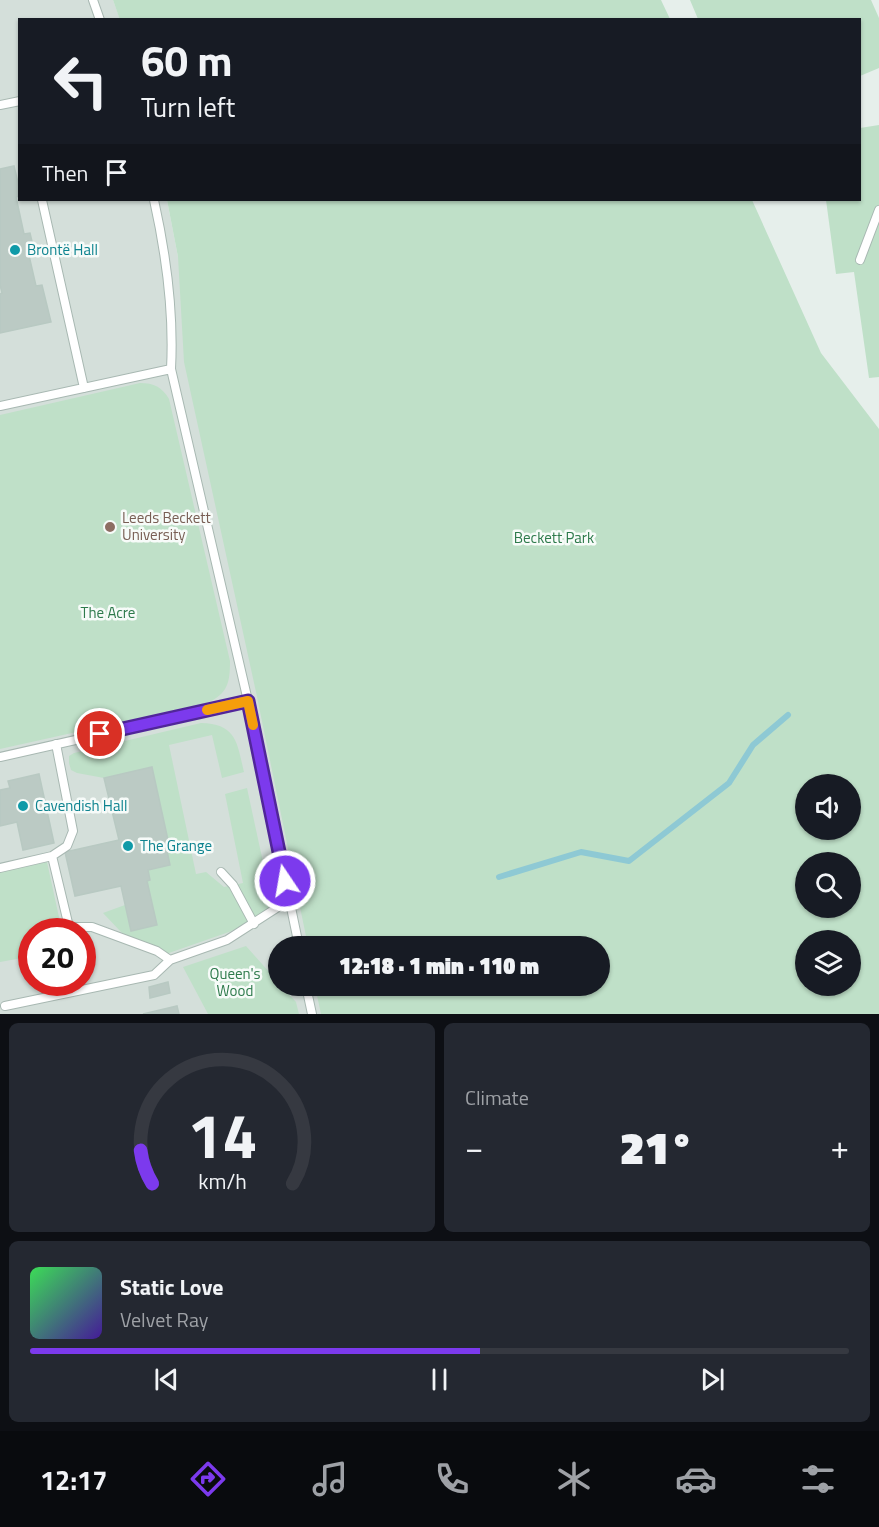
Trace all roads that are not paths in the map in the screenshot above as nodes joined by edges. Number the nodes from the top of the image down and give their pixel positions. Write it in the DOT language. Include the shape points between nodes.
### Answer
graph roads {
  1 [pos="93,0"];
  2 [pos="99,18"];
  3 [pos="18,101"];
  4 [pos="0,105"];
  5 [pos="42,201"];
  6 [pos="154,201"];
  7 [pos="879,210"];
  8 [pos="860,260"];
  9 [pos="171,369"];
  10 [pos="84,388"];
  11 [pos="0,406"];
  12 [pos="248,701"];
  13 [pos="56,744"];
  14 [pos="0,757"];
  15 [pos="52,856"];
  16 [pos="0,868"];
  17 [pos="221,872"];
  18 [pos="289,900"];
  19 [pos="254,924"];
  20 [pos="296,936"];
  21 [pos="170,960"];
  22 [pos="308,996"];
  23 [pos="5,1006"];
  24 [pos="312,1014"];
  1 -- 2 [label="lane"];
  3 -- 4 [label="lane"];
  5 -- 10 [label="lane"];
  6 -- 9 [label="lane" via="169,295"];
  7 -- 8 [label="lane"];
  9 -- 10 [label="lane"];
  9 -- 12 [label="lane"];
  10 -- 11 [label="lane"];
  12 -- 13 [label="lane"];
  12 -- 18 [label="lane"];
  13 -- 14 [label="lane"];
  13 -- 15 [label="lane" via="74,831 67,846"];
  15 -- 16 [label="lane"];
  15 -- 21 [label="lane" via="69,927 92,927 157,951"];
  17 -- 19 [label="lane" via="233,885"];
  18 -- 19 [label="lane"];
  18 -- 20 [label="lane"];
  19 -- 21 [label="lane" via="227,940"];
  21 -- 23 [label="lane" via="154,975"];
  22 -- 24 [label="lane"];
}
